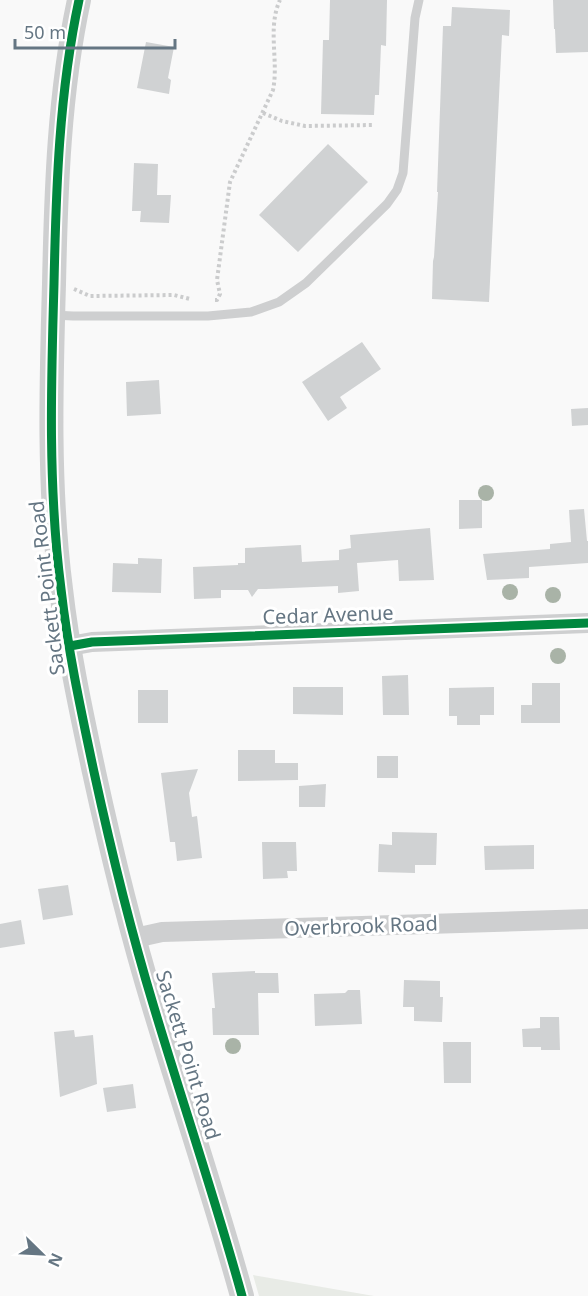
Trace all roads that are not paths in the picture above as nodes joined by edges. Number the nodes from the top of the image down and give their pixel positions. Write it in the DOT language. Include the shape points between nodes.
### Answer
graph roads {
  1 [pos="79,0"];
  2 [pos="419,0"];
  3 [pos="53,315"];
  4 [pos="588,623"];
  5 [pos="69,646"];
  6 [pos="588,919"];
  7 [pos="135,939"];
  8 [pos="242,1296"];
  1 -- 3 [label="street, Sackett Point Road" via="70,42 58,152"];
  2 -- 3 [label="lane" via="403,173 397,190 306,283 279,302 251,312 208,316"];
  3 -- 5 [label="street, Sackett Point Road" via="55,524"];
  4 -- 5 [label="street, Cedar Avenue"];
  5 -- 7 [label="street, Sackett Point Road" via="100,799"];
  6 -- 7 [label="street, Overbrook Road" via="162,932"];
  7 -- 8 [label="street, Sackett Point Road"];
}
